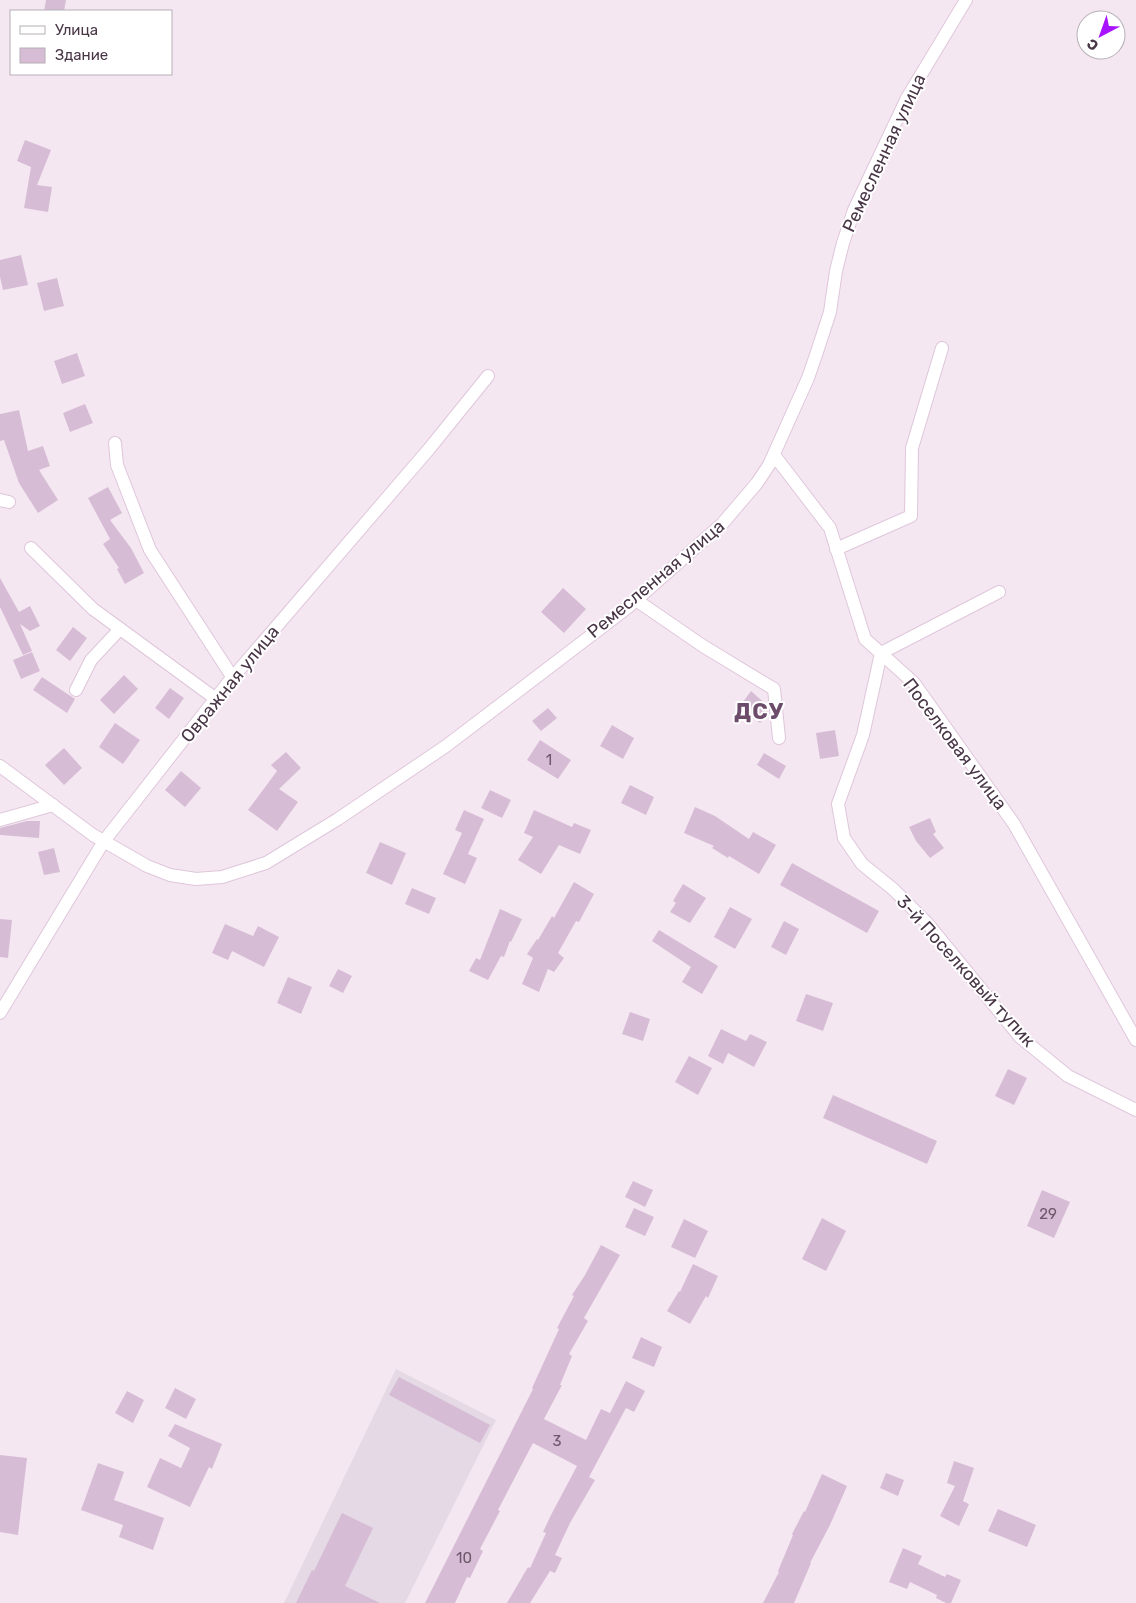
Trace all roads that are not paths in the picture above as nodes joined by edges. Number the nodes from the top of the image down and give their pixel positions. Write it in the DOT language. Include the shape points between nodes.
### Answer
graph roads {
  1 [pos="966,0"];
  2 [pos="942,348"];
  3 [pos="488,376"];
  4 [pos="114,443"];
  5 [pos="774,455"];
  6 [pos="31,548"];
  7 [pos="836,548"];
  8 [pos="999,592"];
  9 [pos="636,600"];
  10 [pos="120,629"];
  11 [pos="880,653"];
  12 [pos="233,678"];
  13 [pos="76,690"];
  14 [pos="216,699"];
  15 [pos="779,738"];
  16 [pos="0,766"];
  17 [pos="53,806"];
  18 [pos="0,820"];
  19 [pos="104,841"];
  20 [pos="0,1012"];
  21 [pos="1136,1040"];
  22 [pos="1136,1110"];
  1 -- 5 [label="street, Ремесленная улица" via="907,98 854,210 842,243 830,312 808,378"];
  2 -- 7 [label="street" via="912,448 911,516"];
  3 -- 12 [label="street, Овражная улица"];
  4 -- 12 [label="street" via="117,465 150,550"];
  5 -- 7 [label="street, Поселковая улица" via="830,528"];
  5 -- 9 [label="street, Ремесленная улица" via="757,483 722,524"];
  6 -- 10 [label="street" via="93,609"];
  7 -- 11 [label="street, Поселковая улица" via="865,639"];
  8 -- 11 [label="street"];
  9 -- 15 [label="street" via="774,689"];
  9 -- 19 [label="street, Ремесленная улица" via="446,746 338,820 266,863 222,877 196,879 170,875 147,866"];
  10 -- 13 [label="street" via="91,660"];
  10 -- 14 [label="street"];
  11 -- 21 [label="street, Поселковая улица" via="914,683 1014,824"];
  11 -- 22 [label="street, 3-й Поселковый тупик" via="863,735 838,804 844,838 862,864 928,924 1020,1036 1068,1076"];
  12 -- 14 [label="street, Овражная улица"];
  14 -- 19 [label="street, Овражная улица"];
  16 -- 17 [label="street, Ремесленная улица"];
  17 -- 18 [label="street"];
  17 -- 19 [label="street, Ремесленная улица"];
  19 -- 20 [label="street, Овражная улица"];
}
